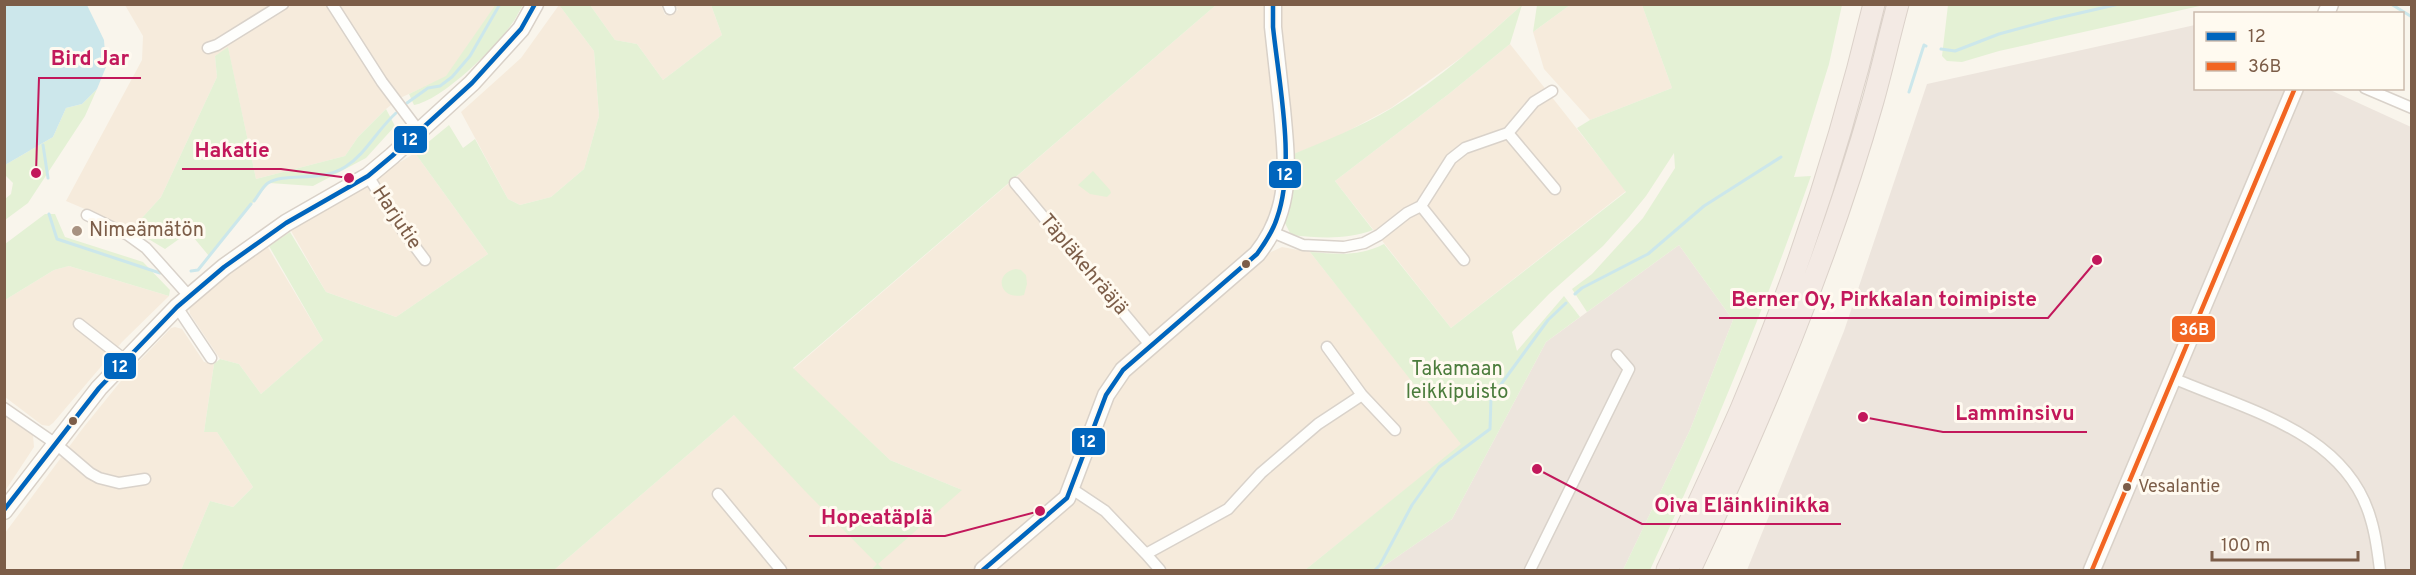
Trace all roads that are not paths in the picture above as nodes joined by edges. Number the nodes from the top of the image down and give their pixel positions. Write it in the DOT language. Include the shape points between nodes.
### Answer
graph roads {
  1 [pos="282,4"];
  2 [pos="332,4"];
  3 [pos="535,4"];
  4 [pos="1273,4"];
  5 [pos="1874,4"];
  6 [pos="1898,4"];
  7 [pos="208,48"];
  8 [pos="2294,90"];
  9 [pos="2370,90"];
  10 [pos="1552,91"];
  11 [pos="2412,108"];
  12 [pos="418,130"];
  13 [pos="1508,134"];
  14 [pos="368,176"];
  15 [pos="1015,183"];
  16 [pos="1556,189"];
  17 [pos="1421,206"];
  18 [pos="87,215"];
  19 [pos="1272,232"];
  20 [pos="425,260"];
  21 [pos="1464,260"];
  22 [pos="183,301"];
  23 [pos="79,324"];
  24 [pos="1151,346"];
  25 [pos="1327,347"];
  26 [pos="1617,355"];
  27 [pos="211,358"];
  28 [pos="125,360"];
  29 [pos="2173,378"];
  30 [pos="1362,395"];
  31 [pos="4,408"];
  32 [pos="1395,430"];
  33 [pos="56,444"];
  34 [pos="146,479"];
  35 [pos="1072,489"];
  36 [pos="718,494"];
  37 [pos="1725,496"];
  38 [pos="4,511"];
  39 [pos="1146,554"];
  40 [pos="781,570"];
  41 [pos="983,570"];
  42 [pos="1160,570"];
  43 [pos="1530,570"];
  44 [pos="1667,570"];
  45 [pos="1690,570"];
  46 [pos="1701,570"];
  47 [pos="2092,570"];
  48 [pos="2380,570"];
  1 -- 7 [label="street"];
  2 -- 12 [label="street"];
  3 -- 12 [label="street" via="503,51"];
  4 -- 19 [label="street" via="1287,171 1284,198"];
  5 -- 44 [label="highway" via="1824,185 1793,272 1741,408"];
  6 -- 37 [label="highway" via="1873,101 1814,279"];
  8 -- 29 [label="street"];
  9 -- 11 [label="street"];
  10 -- 13 [label="street" via="1534,102"];
  12 -- 14 [label="street"];
  13 -- 16 [label="street"];
  13 -- 17 [label="street" via="1466,148 1451,159"];
  14 -- 20 [label="street, Harjutie"];
  14 -- 22 [label="street" via="286,223"];
  15 -- 24 [label="street, Täpläkehrääjä"];
  17 -- 19 [label="street" via="1364,243 1344,247 1303,245"];
  17 -- 21 [label="street"];
  18 -- 22 [label="street" via="146,248"];
  19 -- 24 [label="street" via="1257,254"];
  22 -- 27 [label="street"];
  22 -- 28 [label="street"];
  23 -- 28 [label="street"];
  24 -- 35 [label="street" via="1123,370 1106,395"];
  25 -- 30 [label="street"];
  26 -- 43 [label="street" via="1629,369"];
  28 -- 33 [label="street"];
  29 -- 47 [label="street"];
  29 -- 48 [label="street" via="2308,436 2322,447 2347,474 2363,500 2371,520"];
  30 -- 32 [label="street"];
  30 -- 39 [label="street" via="1318,424 1261,473 1228,509"];
  31 -- 33 [label="street"];
  33 -- 34 [label="street" via="90,473 108,482"];
  33 -- 38 [label="street"];
  35 -- 39 [label="street" via="1105,511"];
  35 -- 41 [label="street" via="1067,498"];
  36 -- 40 [label="street"];
  37 -- 45 [label="highway"];
  37 -- 46 [label="highway"];
  39 -- 42 [label="street"];
}
